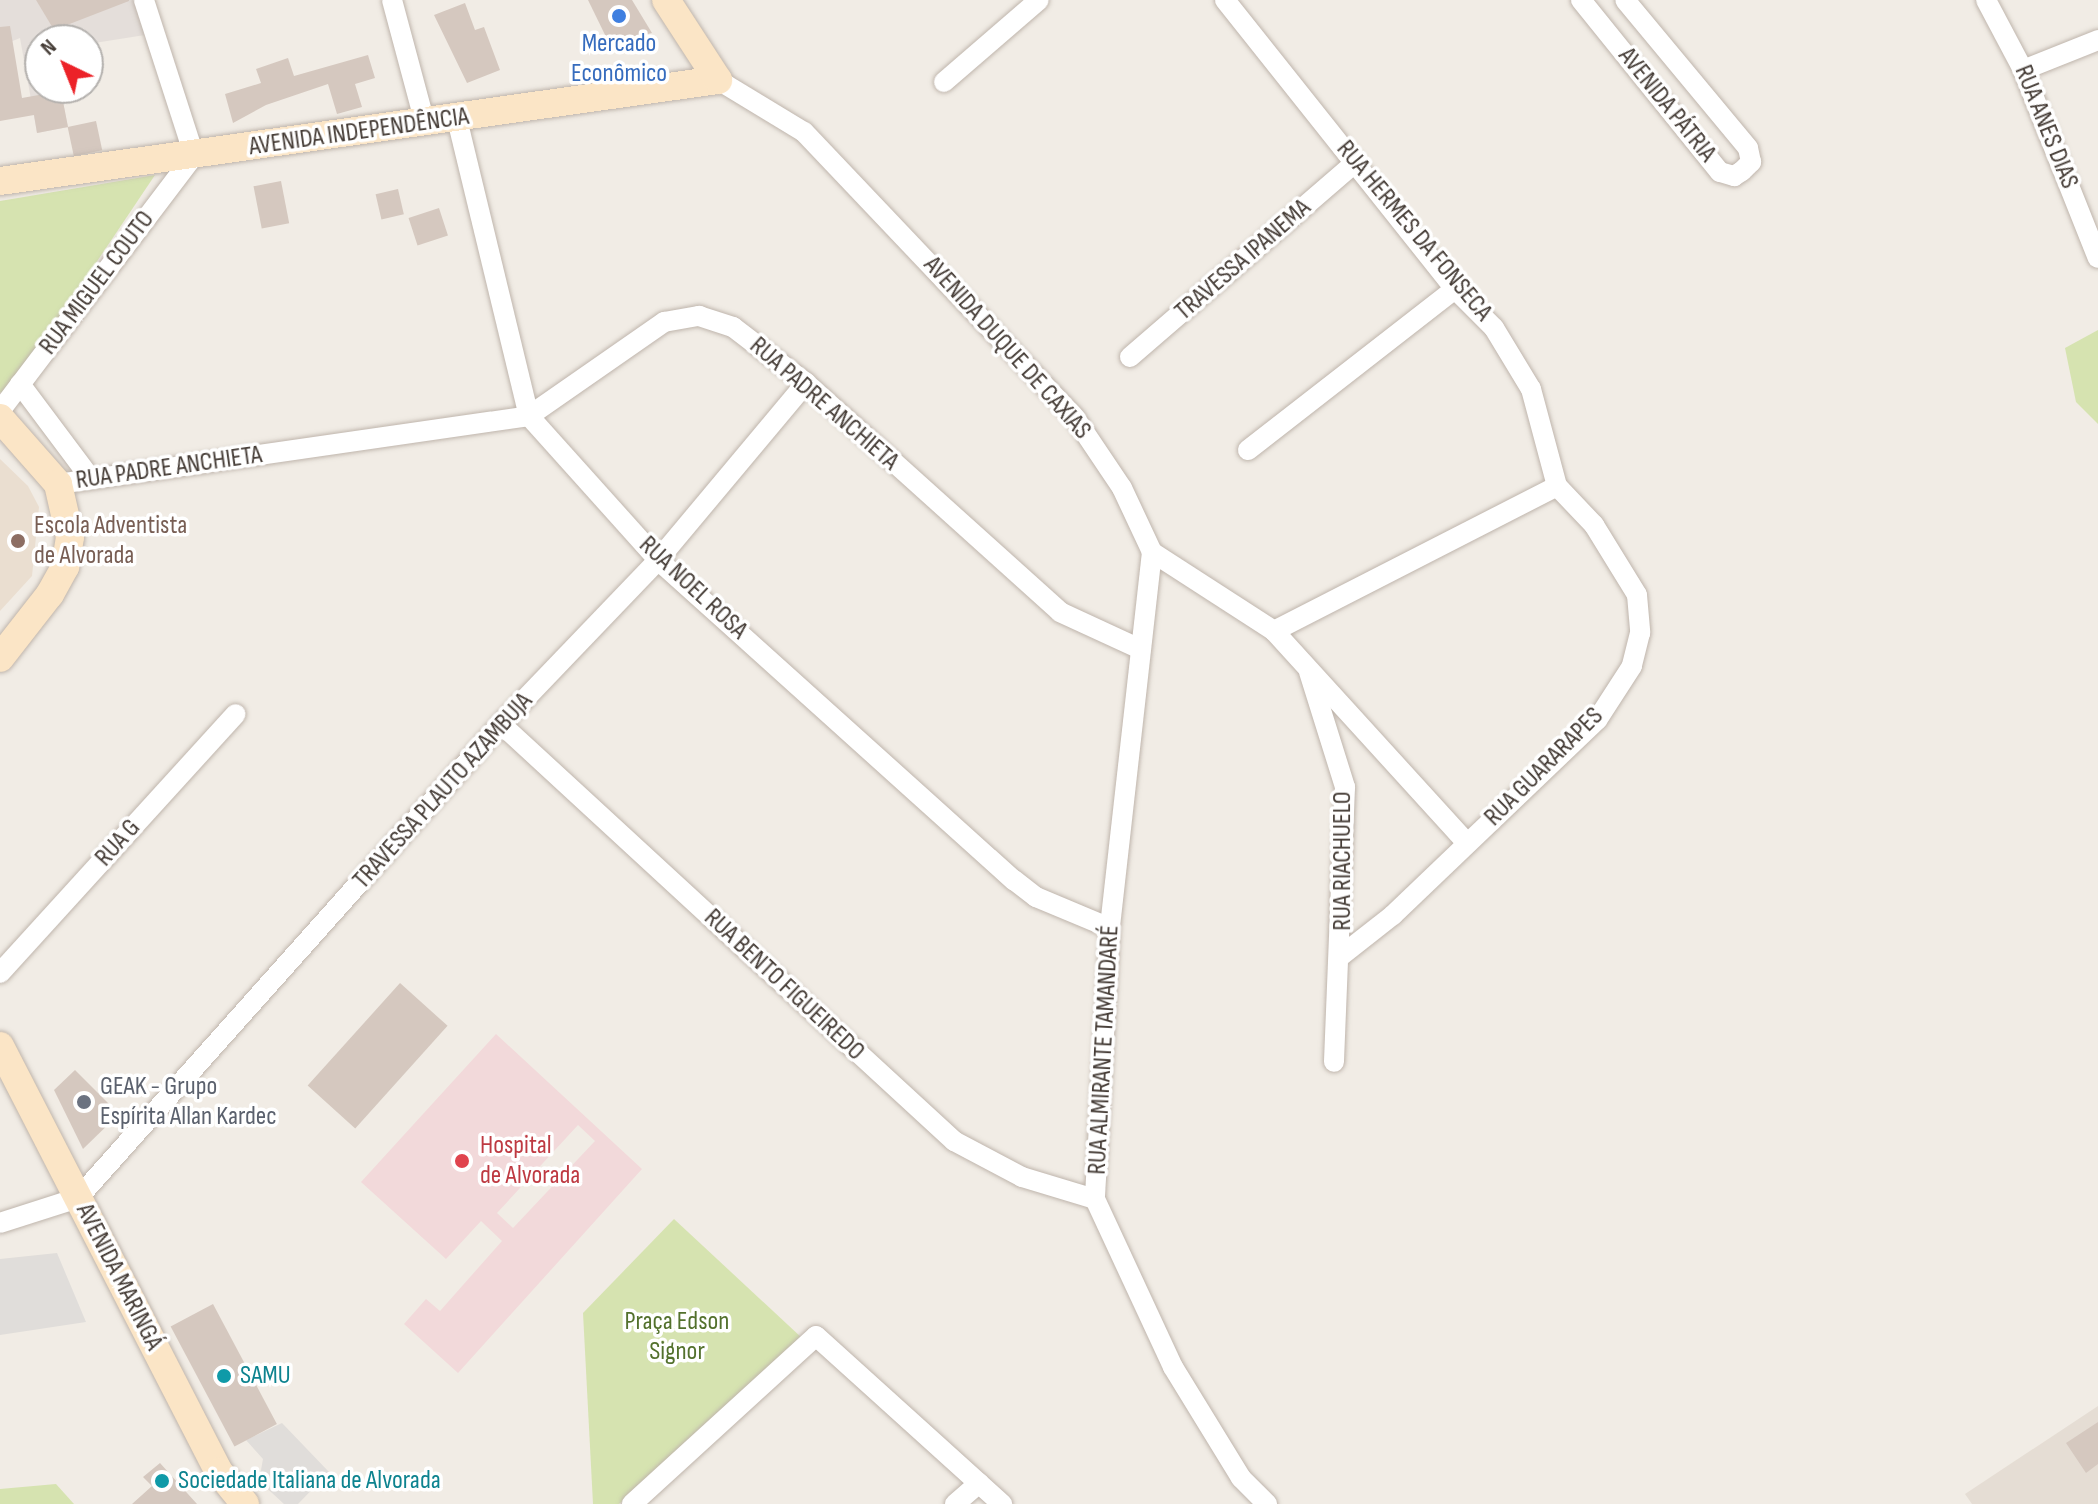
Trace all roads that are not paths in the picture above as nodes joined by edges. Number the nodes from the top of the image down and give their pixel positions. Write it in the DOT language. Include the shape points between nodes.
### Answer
graph roads {
  1 [pos="144,0"];
  2 [pos="392,0"];
  3 [pos="666,0"];
  4 [pos="1039,0"];
  5 [pos="1225,0"];
  6 [pos="1581,0"];
  7 [pos="1625,0"];
  8 [pos="1986,0"];
  9 [pos="2098,40"];
  10 [pos="1674,59"];
  11 [pos="2023,70"];
  12 [pos="718,80"];
  13 [pos="1647,81"];
  14 [pos="944,82"];
  15 [pos="457,119"];
  16 [pos="425,123"];
  17 [pos="194,155"];
  18 [pos="1356,162"];
  19 [pos="0,181"];
  20 [pos="2098,258"];
  21 [pos="1455,289"];
  22 [pos="1130,357"];
  23 [pos="806,383"];
  24 [pos="20,384"];
  25 [pos="0,411"];
  26 [pos="529,416"];
  27 [pos="0,418"];
  28 [pos="1248,450"];
  29 [pos="91,479"];
  30 [pos="58,484"];
  31 [pos="1557,486"];
  32 [pos="1152,552"];
  33 [pos="658,560"];
  34 [pos="1274,631"];
  35 [pos="1138,648"];
  36 [pos="0,658"];
  37 [pos="1307,666"];
  38 [pos="236,714"];
  39 [pos="501,724"];
  40 [pos="1467,843"];
  41 [pos="1110,928"];
  42 [pos="1342,955"];
  43 [pos="0,973"];
  44 [pos="0,1046"];
  45 [pos="1334,1062"];
  46 [pos="78,1198"];
  47 [pos="1095,1199"];
  48 [pos="0,1223"];
  49 [pos="979,1483"];
  50 [pos="245,1504"];
  51 [pos="632,1504"];
  52 [pos="955,1504"];
  53 [pos="1002,1504"];
  54 [pos="1267,1504"];
  1 -- 17 [label="street"];
  2 -- 16 [label="street"];
  3 -- 12 [label="street, AVENIDA DUQUE DE CAXIAS"];
  4 -- 14 [label="street"];
  5 -- 18 [label="street, RUA HERMES DA FONSECA"];
  6 -- 13 [label="street, AVENIDA PÁTRIA"];
  7 -- 10 [label="street, AVENIDA PÁTRIA"];
  8 -- 11 [label="street, RUA ANES DIAS"];
  9 -- 11 [label="street"];
  10 -- 13 [label="street"];
  10 -- 13 [label="street, AVENIDA PÁTRIA" via="1748,148 1751,162 1742,171 1734,176 1720,172"];
  11 -- 20 [label="street, RUA ANES DIAS"];
  12 -- 15 [label="street, AVENIDA INDEPENDÊNCIA"];
  12 -- 32 [label="street, AVENIDA DUQUE DE CAXIAS" via="804,132 1065,406 1122,488"];
  15 -- 16 [label="street, AVENIDA INDEPENDÊNCIA"];
  15 -- 26 [label="street, RUA NOEL ROSA"];
  16 -- 17 [label="street, AVENIDA INDEPENDÊNCIA"];
  17 -- 19 [label="street, AVENIDA INDEPENDÊNCIA"];
  17 -- 24 [label="street, RUA MIGUEL COUTO"];
  18 -- 21 [label="street, RUA HERMES DA FONSECA"];
  18 -- 22 [label="street, TRAVESSA IPANEMA"];
  21 -- 28 [label="street"];
  21 -- 31 [label="street, RUA HERMES DA FONSECA" via="1494,328 1531,389"];
  23 -- 26 [label="street, RUA PADRE ANCHIETA" via="733,327 679,316"];
  23 -- 33 [label="street, TRAVESSA PLAUTO AZAMBUJA"];
  23 -- 35 [label="street, RUA PADRE ANCHIETA" via="1060,612"];
  24 -- 25 [label="street, RUA MIGUEL COUTO"];
  24 -- 29 [label="street"];
  26 -- 29 [label="street, RUA PADRE ANCHIETA"];
  26 -- 33 [label="street, RUA NOEL ROSA"];
  27 -- 30 [label="street"];
  29 -- 30 [label="street, RUA PADRE ANCHIETA"];
  30 -- 36 [label="street" via="68,511 65,567"];
  31 -- 34 [label="street"];
  31 -- 40 [label="street, RUA GUARARAPES" via="1594,525 1637,595 1640,633 1632,666 1597,720"];
  32 -- 34 [label="street"];
  32 -- 35 [label="street, RUA ALMIRANTE TAMANDARÉ"];
  33 -- 39 [label="street, TRAVESSA PLAUTO AZAMBUJA"];
  33 -- 41 [label="street, RUA NOEL ROSA" via="1014,880 1036,897"];
  34 -- 37 [label="street"];
  35 -- 41 [label="street, RUA ALMIRANTE TAMANDARÉ"];
  37 -- 40 [label="street"];
  37 -- 42 [label="street, RUA RIACHUELO" via="1345,787"];
  38 -- 43 [label="street, RUA G"];
  39 -- 46 [label="street, TRAVESSA PLAUTO AZAMBUJA"];
  39 -- 47 [label="street, RUA BENTO FIGUEIREDO" via="954,1141 1022,1177"];
  40 -- 42 [label="street, RUA GUARARAPES"];
  41 -- 47 [label="street, RUA ALMIRANTE TAMANDARÉ"];
  42 -- 45 [label="street, RUA RIACHUELO"];
  44 -- 46 [label="street, AVENIDA MARINGÁ"];
  46 -- 48 [label="street"];
  46 -- 50 [label="street, AVENIDA MARINGÁ" via="219,1472"];
  47 -- 54 [label="street, RUA ALMIRANTE TAMANDARÉ" via="1173,1367 1241,1478"];
  49 -- 51 [label="street" via="816,1336"];
  49 -- 52 [label="street"];
  49 -- 53 [label="street"];
}
